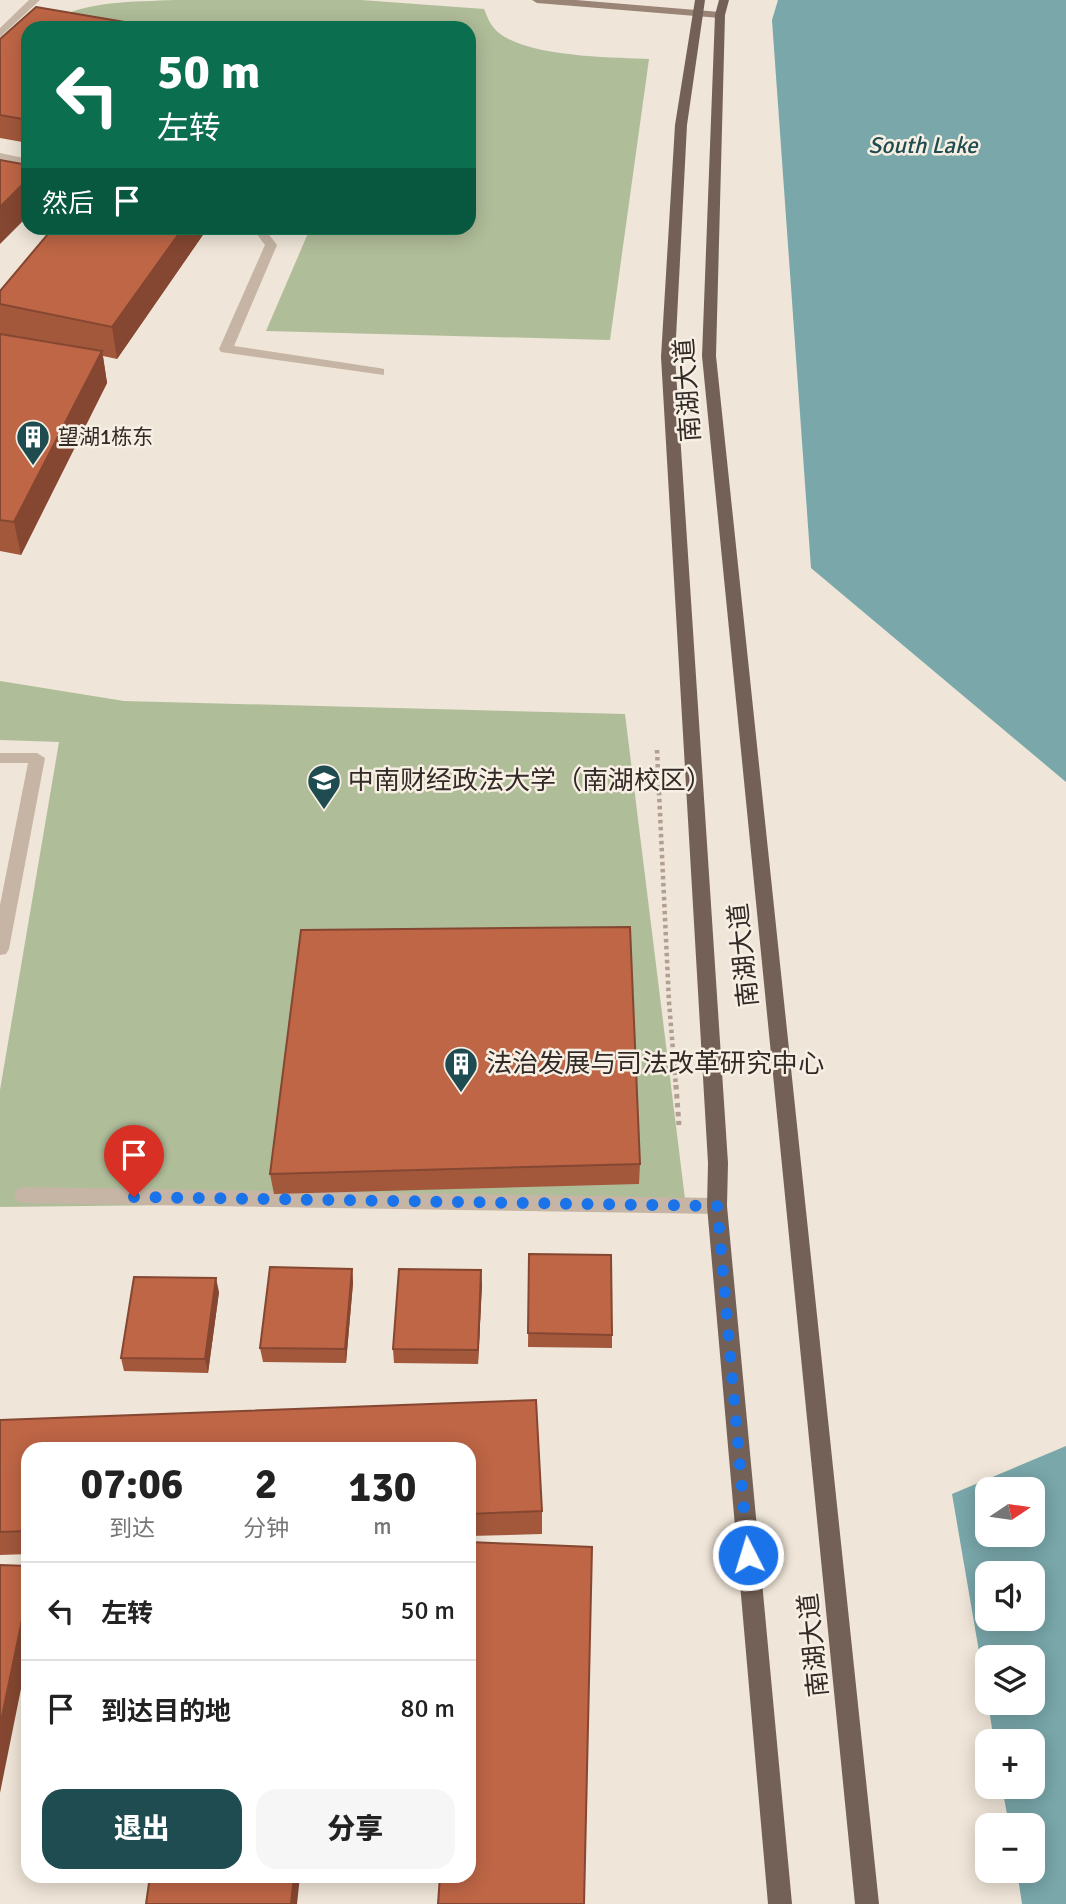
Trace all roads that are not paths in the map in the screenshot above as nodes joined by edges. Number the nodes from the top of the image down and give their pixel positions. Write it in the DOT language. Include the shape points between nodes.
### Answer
graph roads {
  1 [pos="35,0"];
  2 [pos="537,0"];
  3 [pos="699,6"];
  4 [pos="722,7"];
  5 [pos="0,34"];
  6 [pos="0,157"];
  7 [pos="21,162"];
  8 [pos="263,235"];
  9 [pos="379,372"];
  10 [pos="0,758"];
  11 [pos="0,949"];
  12 [pos="24,1195"];
  13 [pos="717,1206"];
  14 [pos="780,1904"];
  15 [pos="866,1904"];
  1 -- 5 [label="street"];
  2 -- 3 [label="main road"];
  3 -- 4 [label="main road"];
  3 -- 13 [label="main road, 南湖大道" via="681,125 668,357"];
  4 -- 15 [label="main road, 南湖大道" via="709,356"];
  6 -- 7 [label="street"];
  8 -- 9 [label="street" via="271,245 226,349"];
  10 -- 11 [label="street" via="37,758"];
  12 -- 13 [label="street"];
  13 -- 14 [label="main road, 南湖大道"];
}
